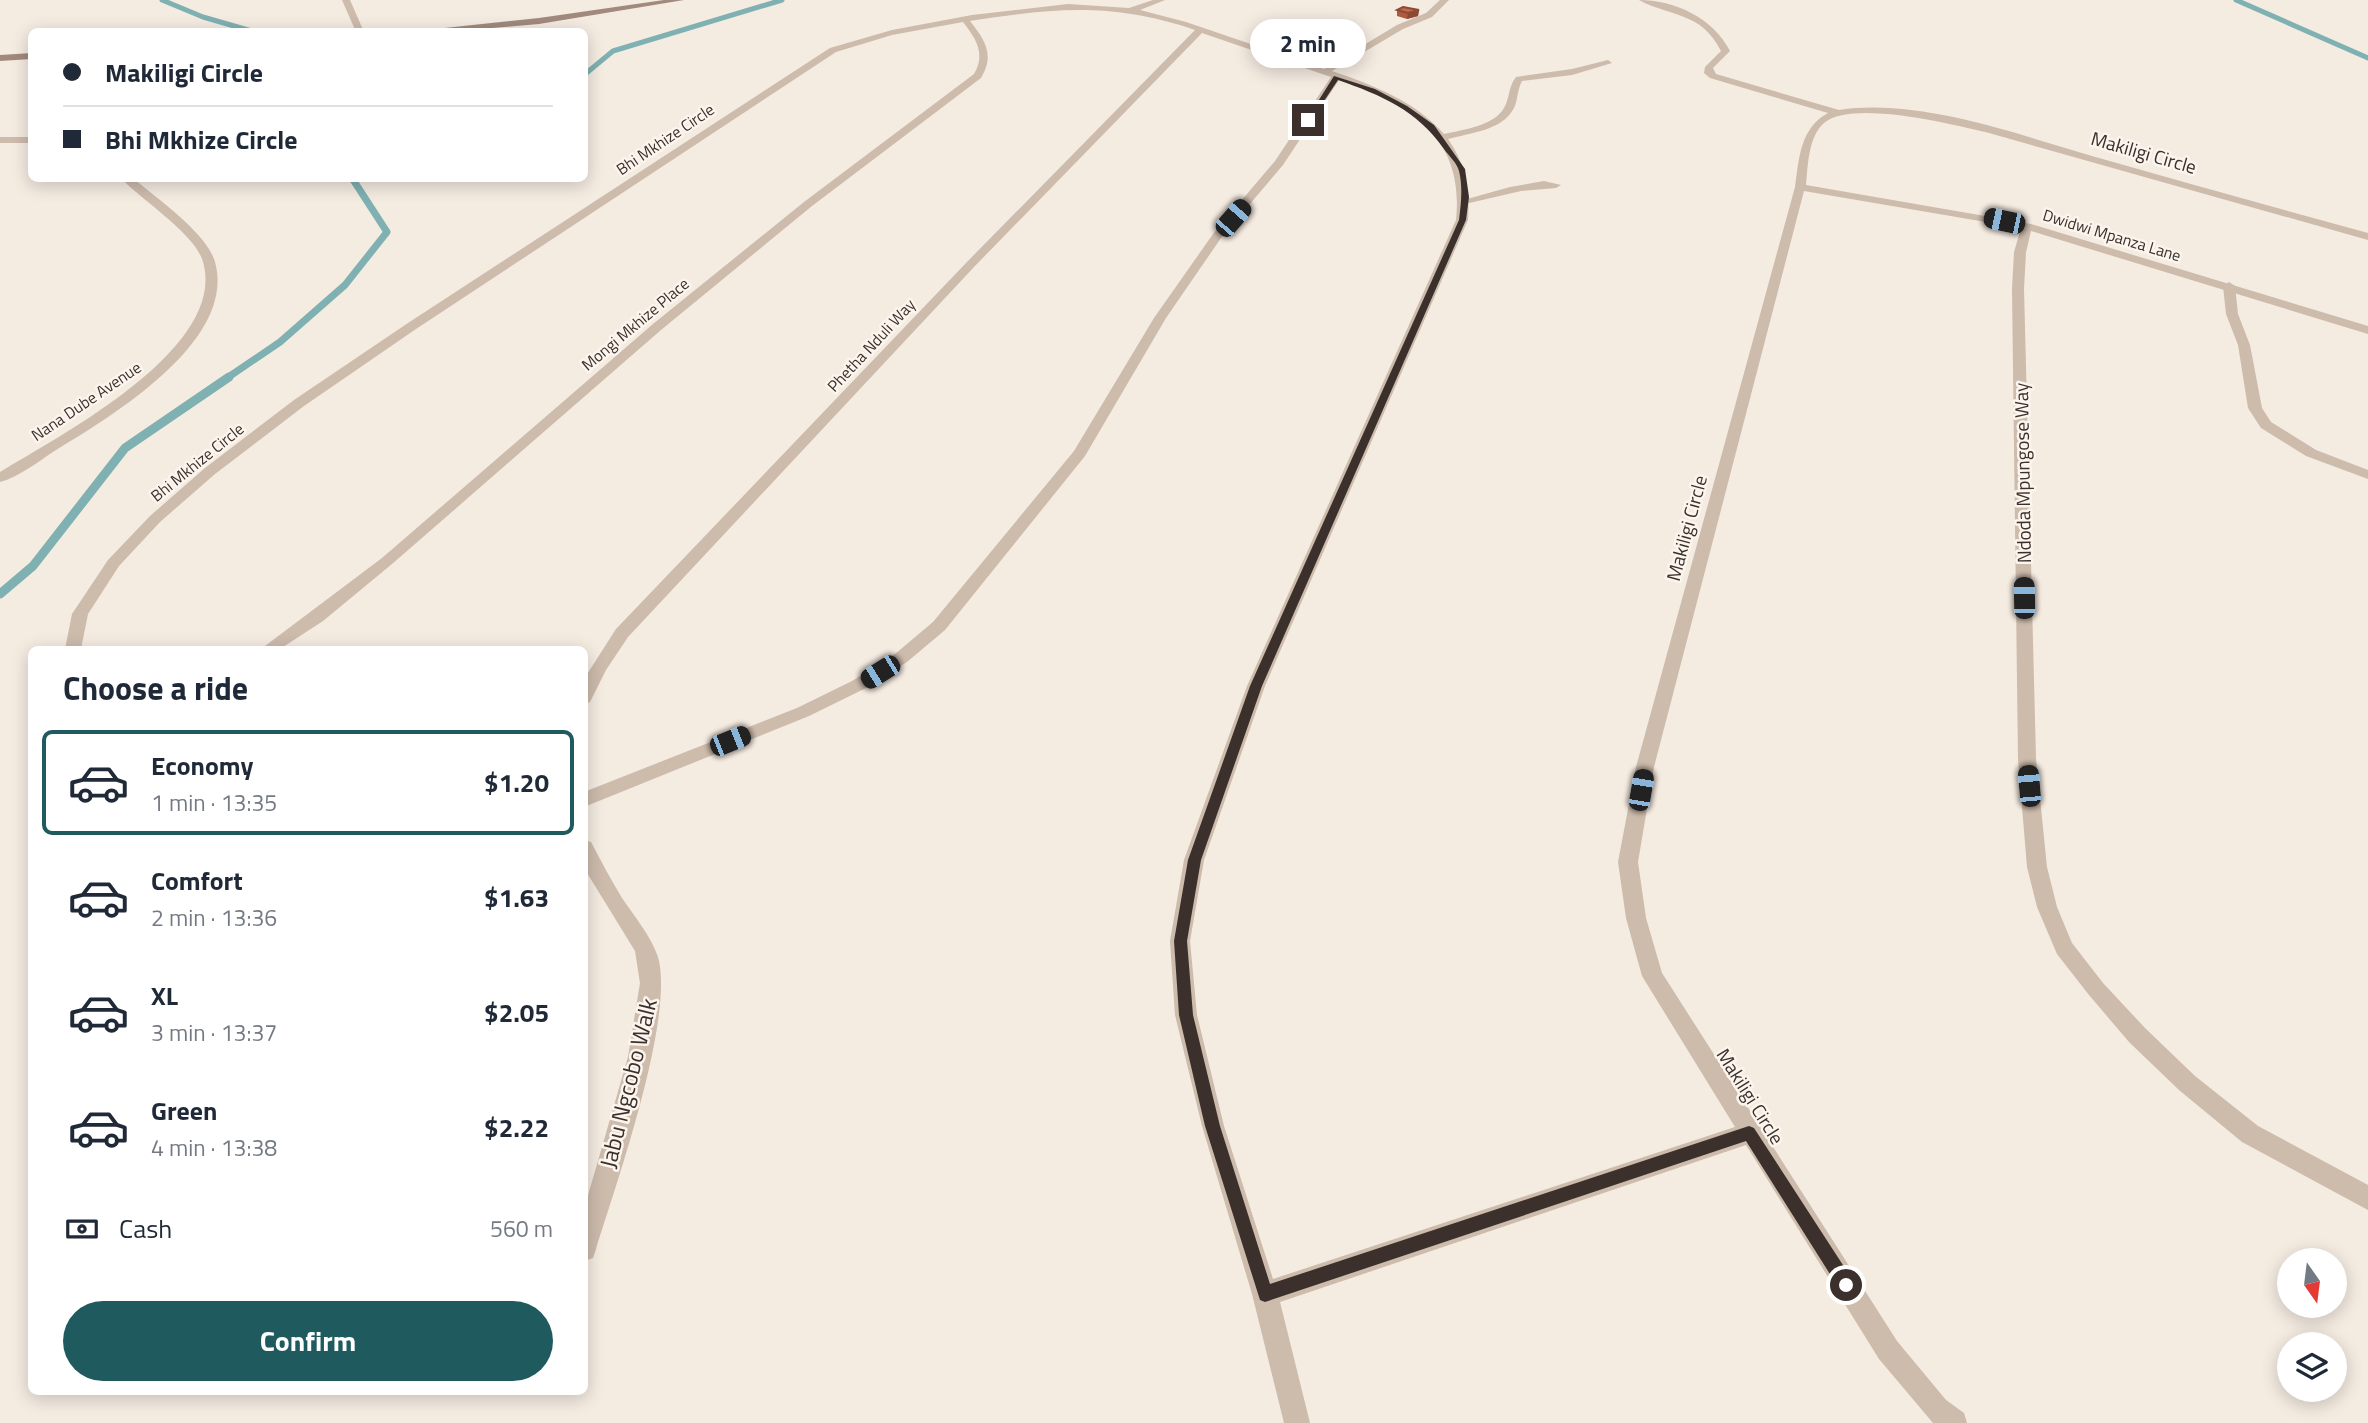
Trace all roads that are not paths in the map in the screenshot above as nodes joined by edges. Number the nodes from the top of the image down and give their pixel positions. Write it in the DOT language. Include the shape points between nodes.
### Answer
graph roads {
  1 [pos="346,0"];
  2 [pos="680,0"];
  3 [pos="1161,0"];
  4 [pos="1445,0"];
  5 [pos="1643,0"];
  6 [pos="1130,10"];
  7 [pos="965,19"];
  8 [pos="470,27"];
  9 [pos="358,28"];
  10 [pos="458,28"];
  11 [pos="1200,30"];
  12 [pos="28,56"];
  13 [pos="0,58"];
  14 [pos="1608,63"];
  15 [pos="1330,75"];
  16 [pos="1837,113"];
  17 [pos="1442,138"];
  18 [pos="0,140"];
  19 [pos="28,140"];
  20 [pos="130,182"];
  21 [pos="1556,185"];
  22 [pos="1800,187"];
  23 [pos="1465,201"];
  24 [pos="2026,226"];
  25 [pos="2368,237"];
  26 [pos="2229,286"];
  27 [pos="2368,330"];
  28 [pos="2368,475"];
  29 [pos="0,478"];
  30 [pos="74,646"];
  31 [pos="274,646"];
  32 [pos="588,689"];
  33 [pos="588,798"];
  34 [pos="588,856"];
  35 [pos="1749,1133"];
  36 [pos="2368,1198"];
  37 [pos="588,1236"];
  38 [pos="1265,1294"];
  39 [pos="1297,1423"];
  40 [pos="1954,1423"];
  1 -- 9 [label="street"];
  2 -- 8 [label="main road"];
  3 -- 6 [label="street"];
  4 -- 15 [label="street" via="1429,15 1400,27"];
  5 -- 16 [label="street" via="1678,10 1721,40 1726,51 1709,67 1713,76"];
  6 -- 7 [label="street, Bhi Mkhize Circle" via="1067,7"];
  6 -- 11 [label="street, Bhi Mkhize Circle"];
  7 -- 30 [label="street, Bhi Mkhize Circle" via="861,39 815,60 299,403 210,471 113,563 80,614"];
  7 -- 31 [label="street, Mongi Mkhize Place" via="986,52 987,63 978,76 786,222 657,327 387,561"];
  8 -- 10 [label="main road"];
  11 -- 15 [label="street, Bhi Mkhize Circle"];
  11 -- 32 [label="street, Phetha Nduli Way" via="621,633"];
  12 -- 13 [label="main road"];
  14 -- 17 [label="street" via="1519,79 1503,116"];
  15 -- 17 [label="street, Bhi Mkhize Circle" via="1405,107"];
  15 -- 33 [label="street" via="1279,163 1217,236 1160,318 1080,453 939,626 901,658 803,712"];
  16 -- 22 [label="street, Makiligi Circle" via="1822,120 1809,138"];
  16 -- 25 [label="street, Makiligi Circle" via="1900,113 1991,130"];
  17 -- 23 [label="street, Bhi Mkhize Circle" via="1462,169"];
  18 -- 19 [label="street"];
  20 -- 29 [label="street, Nana Dube Avenue" via="203,247 213,276 204,313 183,347 137,390"];
  21 -- 23 [label="street" via="1520,186"];
  22 -- 24 [label="street, Dwidwi Mpanza Lane"];
  22 -- 35 [label="street, Makiligi Circle" via="1649,753 1628,862 1636,918 1652,976"];
  23 -- 38 [label="street" via="1462,220 1256,686 1194,860 1180,941 1186,1015 1213,1126"];
  24 -- 26 [label="street, Dwidwi Mpanza Lane"];
  24 -- 36 [label="street, Ndoda Mpungose Way" via="2018,289 2027,758 2037,867 2047,907 2064,948 2096,989 2187,1083 2250,1134"];
  26 -- 27 [label="street, Dwidwi Mpanza Lane"];
  26 -- 28 [label="street" via="2255,408 2266,425 2311,453"];
  34 -- 37 [label="street, Jabu Ngcobo Walk" via="648,959 651,977 637,1063"];
  35 -- 38 [label="street"];
  35 -- 40 [label="street, Makiligi Circle" via="1888,1350"];
  38 -- 39 [label="street"];
}
